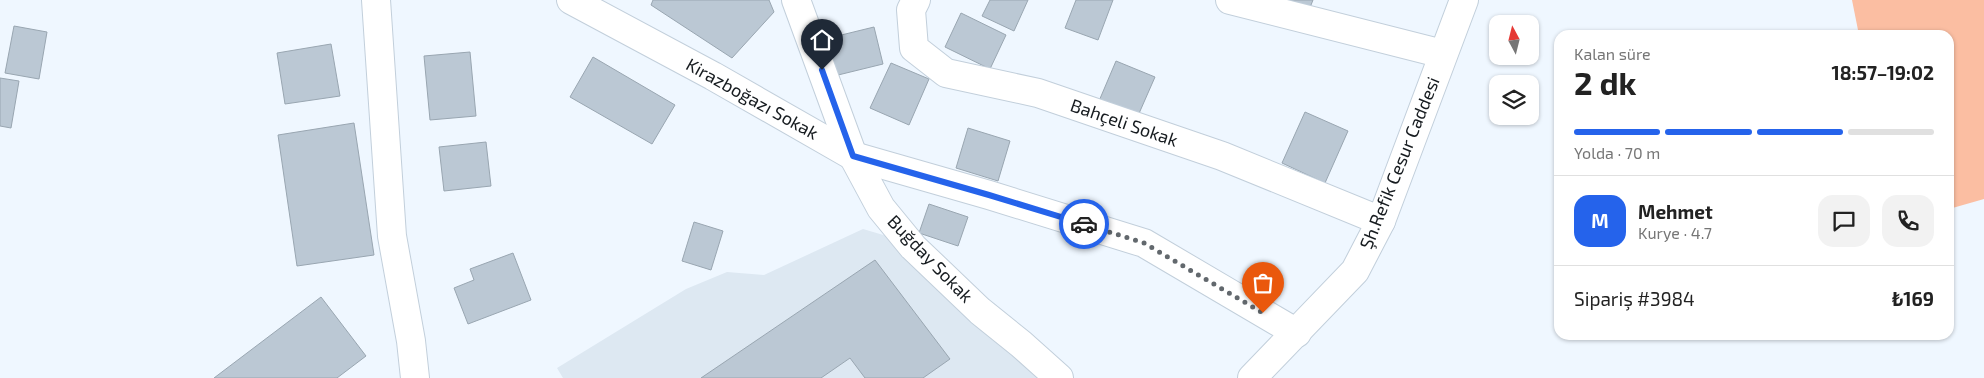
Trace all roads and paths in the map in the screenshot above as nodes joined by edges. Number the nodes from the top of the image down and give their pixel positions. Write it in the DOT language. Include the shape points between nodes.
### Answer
graph roads {
  1 [pos="376,0"];
  2 [pos="571,0"];
  3 [pos="796,0"];
  4 [pos="916,0"];
  5 [pos="1230,0"];
  6 [pos="1464,0"];
  7 [pos="1443,54"];
  8 [pos="853,156"];
  9 [pos="1381,221"];
  10 [pos="1296,333"];
  11 [pos="415,378"];
  12 [pos="1059,378"];
  13 [pos="1252,378"];
  1 -- 11 [label="street" via="392,236"];
  2 -- 8 [label="street, Kirazboğazı Sokak"];
  3 -- 8 [label="street, Buğday Sokak"];
  4 -- 9 [label="street, Bahçeli Sokak" via="911,10 914,48 946,73 1038,93 1222,156"];
  5 -- 7 [label="street"];
  6 -- 7 [label="street, Şh.Refik Cesur Caddesi"];
  7 -- 9 [label="street, Şh.Refik Cesur Caddesi"];
  8 -- 10 [label="street, Kirazboğazı Sokak" via="1144,243"];
  8 -- 12 [label="street, Buğday Sokak" via="881,208 913,247 980,311"];
  9 -- 10 [label="street, Şh.Refik Cesur Caddesi" via="1355,271"];
  10 -- 13 [label="street, Şh.Refik Cesur Caddesi"];
}
